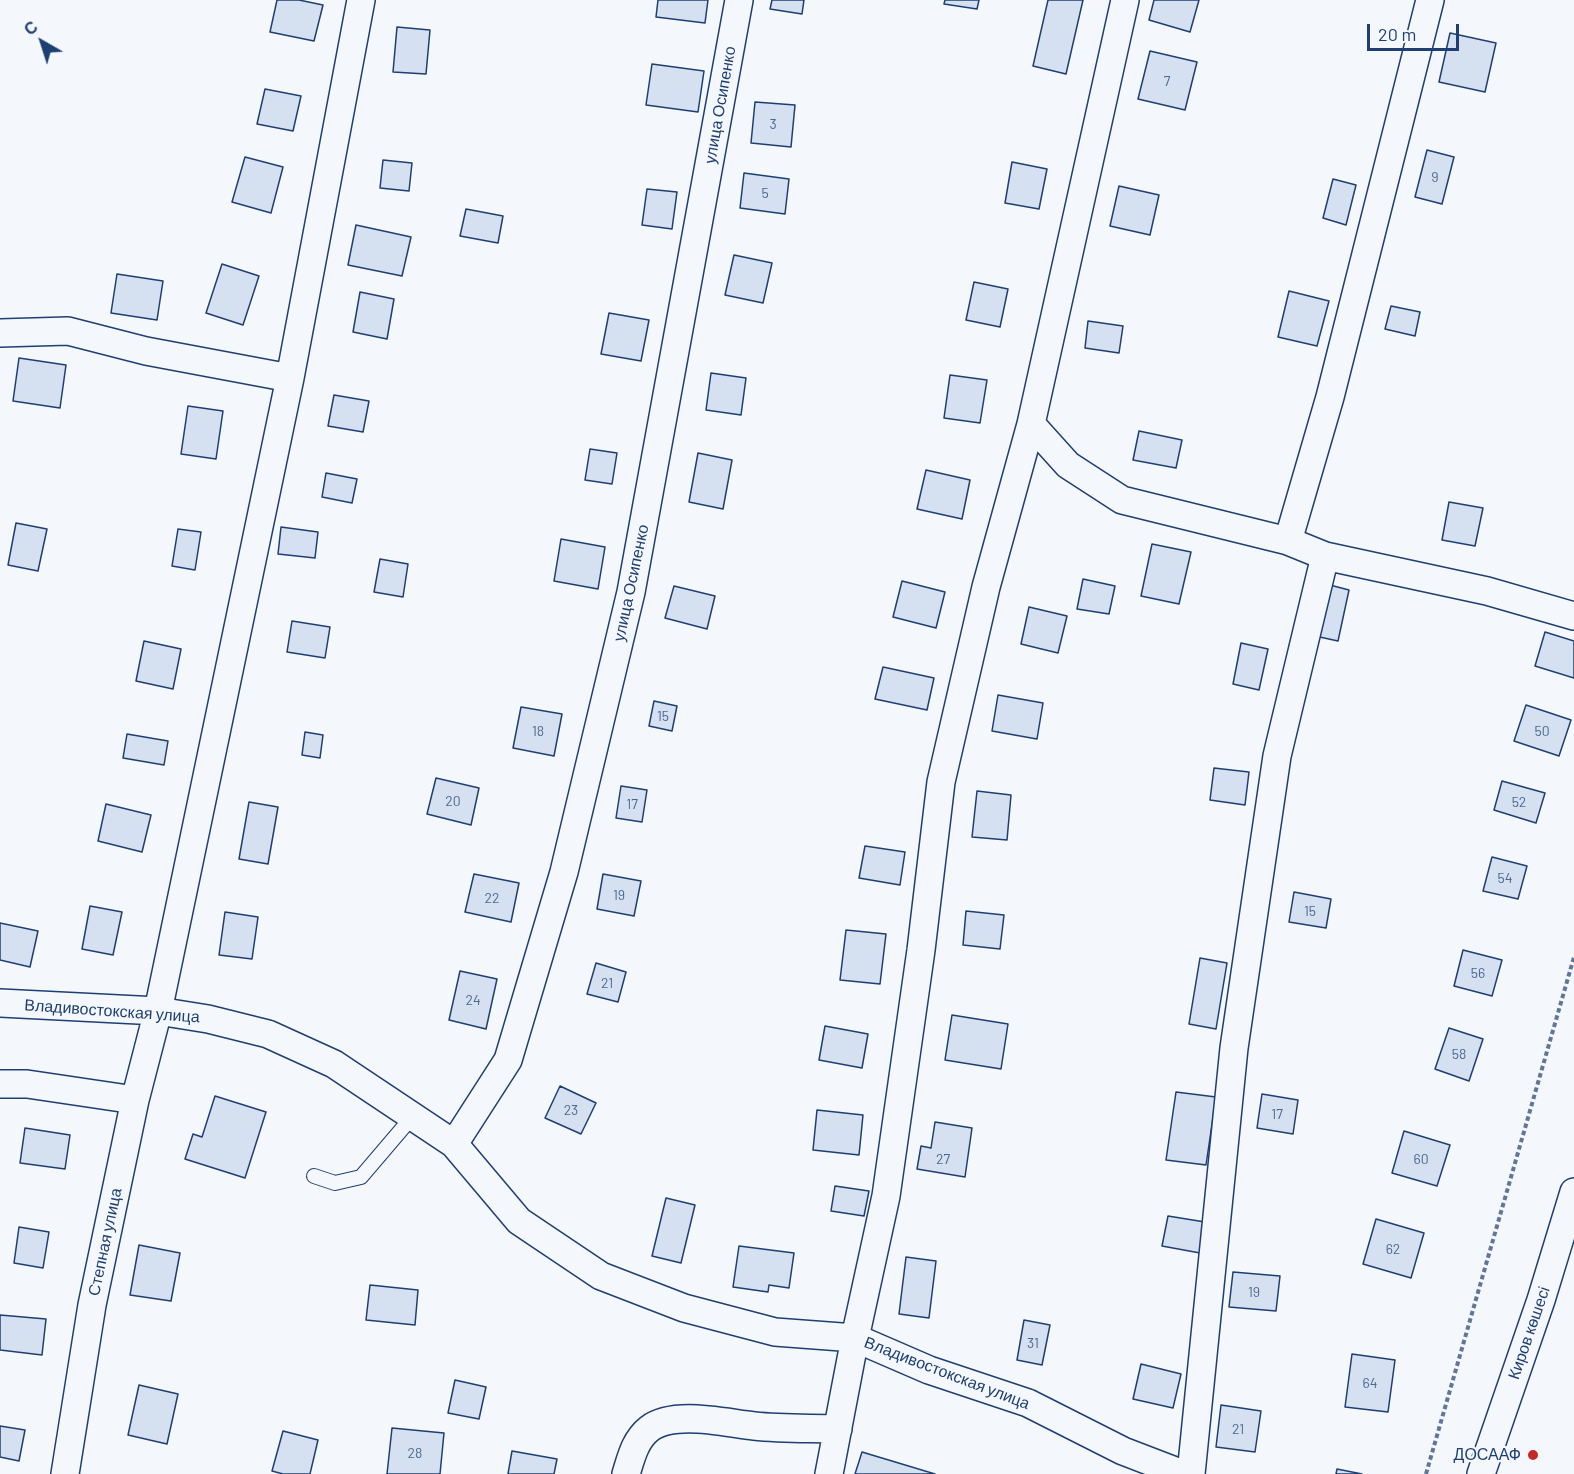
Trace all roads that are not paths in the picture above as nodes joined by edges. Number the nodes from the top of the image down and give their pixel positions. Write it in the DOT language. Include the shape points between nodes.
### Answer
graph roads {
  1 [pos="361,0"];
  2 [pos="739,0"];
  3 [pos="1125,0"];
  4 [pos="1430,0"];
  5 [pos="0,333"];
  6 [pos="290,378"];
  7 [pos="1030,424"];
  8 [pos="1288,541"];
  9 [pos="1325,556"];
  10 [pos="1574,616"];
  11 [pos="0,1003"];
  12 [pos="158,1011"];
  13 [pos="0,1084"];
  14 [pos="135,1100"];
  15 [pos="413,1116"];
  16 [pos="454,1144"];
  17 [pos="314,1176"];
  18 [pos="1574,1191"];
  19 [pos="855,1338"];
  20 [pos="838,1429"];
  21 [pos="65,1474"];
  22 [pos="626,1474"];
  23 [pos="829,1474"];
  24 [pos="1182,1474"];
  25 [pos="1191,1474"];
  26 [pos="1481,1474"];
  1 -- 6 [label="street, Степная улица"];
  2 -- 16 [label="street, улица Осипенко" via="631,592 564,872 508,1060"];
  3 -- 7 [label="street"];
  4 -- 8 [label="street" via="1330,397"];
  5 -- 6 [label="street" via="68,331 146,351"];
  6 -- 12 [label="street, Степная улица"];
  7 -- 8 [label="street" via="1068,465 1122,500"];
  7 -- 19 [label="street" via="986,586 941,782 886,1196"];
  8 -- 9 [label="street"];
  9 -- 10 [label="street" via="1488,591"];
  9 -- 25 [label="street" via="1277,756 1236,1036"];
  11 -- 12 [label="street, Владивостокская улица"];
  12 -- 14 [label="street, Степная улица"];
  12 -- 15 [label="street, Владивостокская улица" via="268,1034 334,1064"];
  13 -- 14 [label="street" via="27,1084"];
  14 -- 21 [label="street, Степная улица" via="92,1305"];
  15 -- 16 [label="street, Владивостокская улица"];
  15 -- 17 [label="lane" via="361,1177 335,1183"];
  16 -- 19 [label="street, Владивостокская улица" via="519,1221 601,1276 684,1308 775,1332"];
  18 -- 26 [label="street, Киров көшесі"];
  19 -- 20 [label="street"];
  19 -- 24 [label="street, Владивостокская улица" via="929,1370 1028,1403"];
  20 -- 22 [label="street" via="672,1420 650,1428 637,1442"];
  20 -- 23 [label="street"];
}
